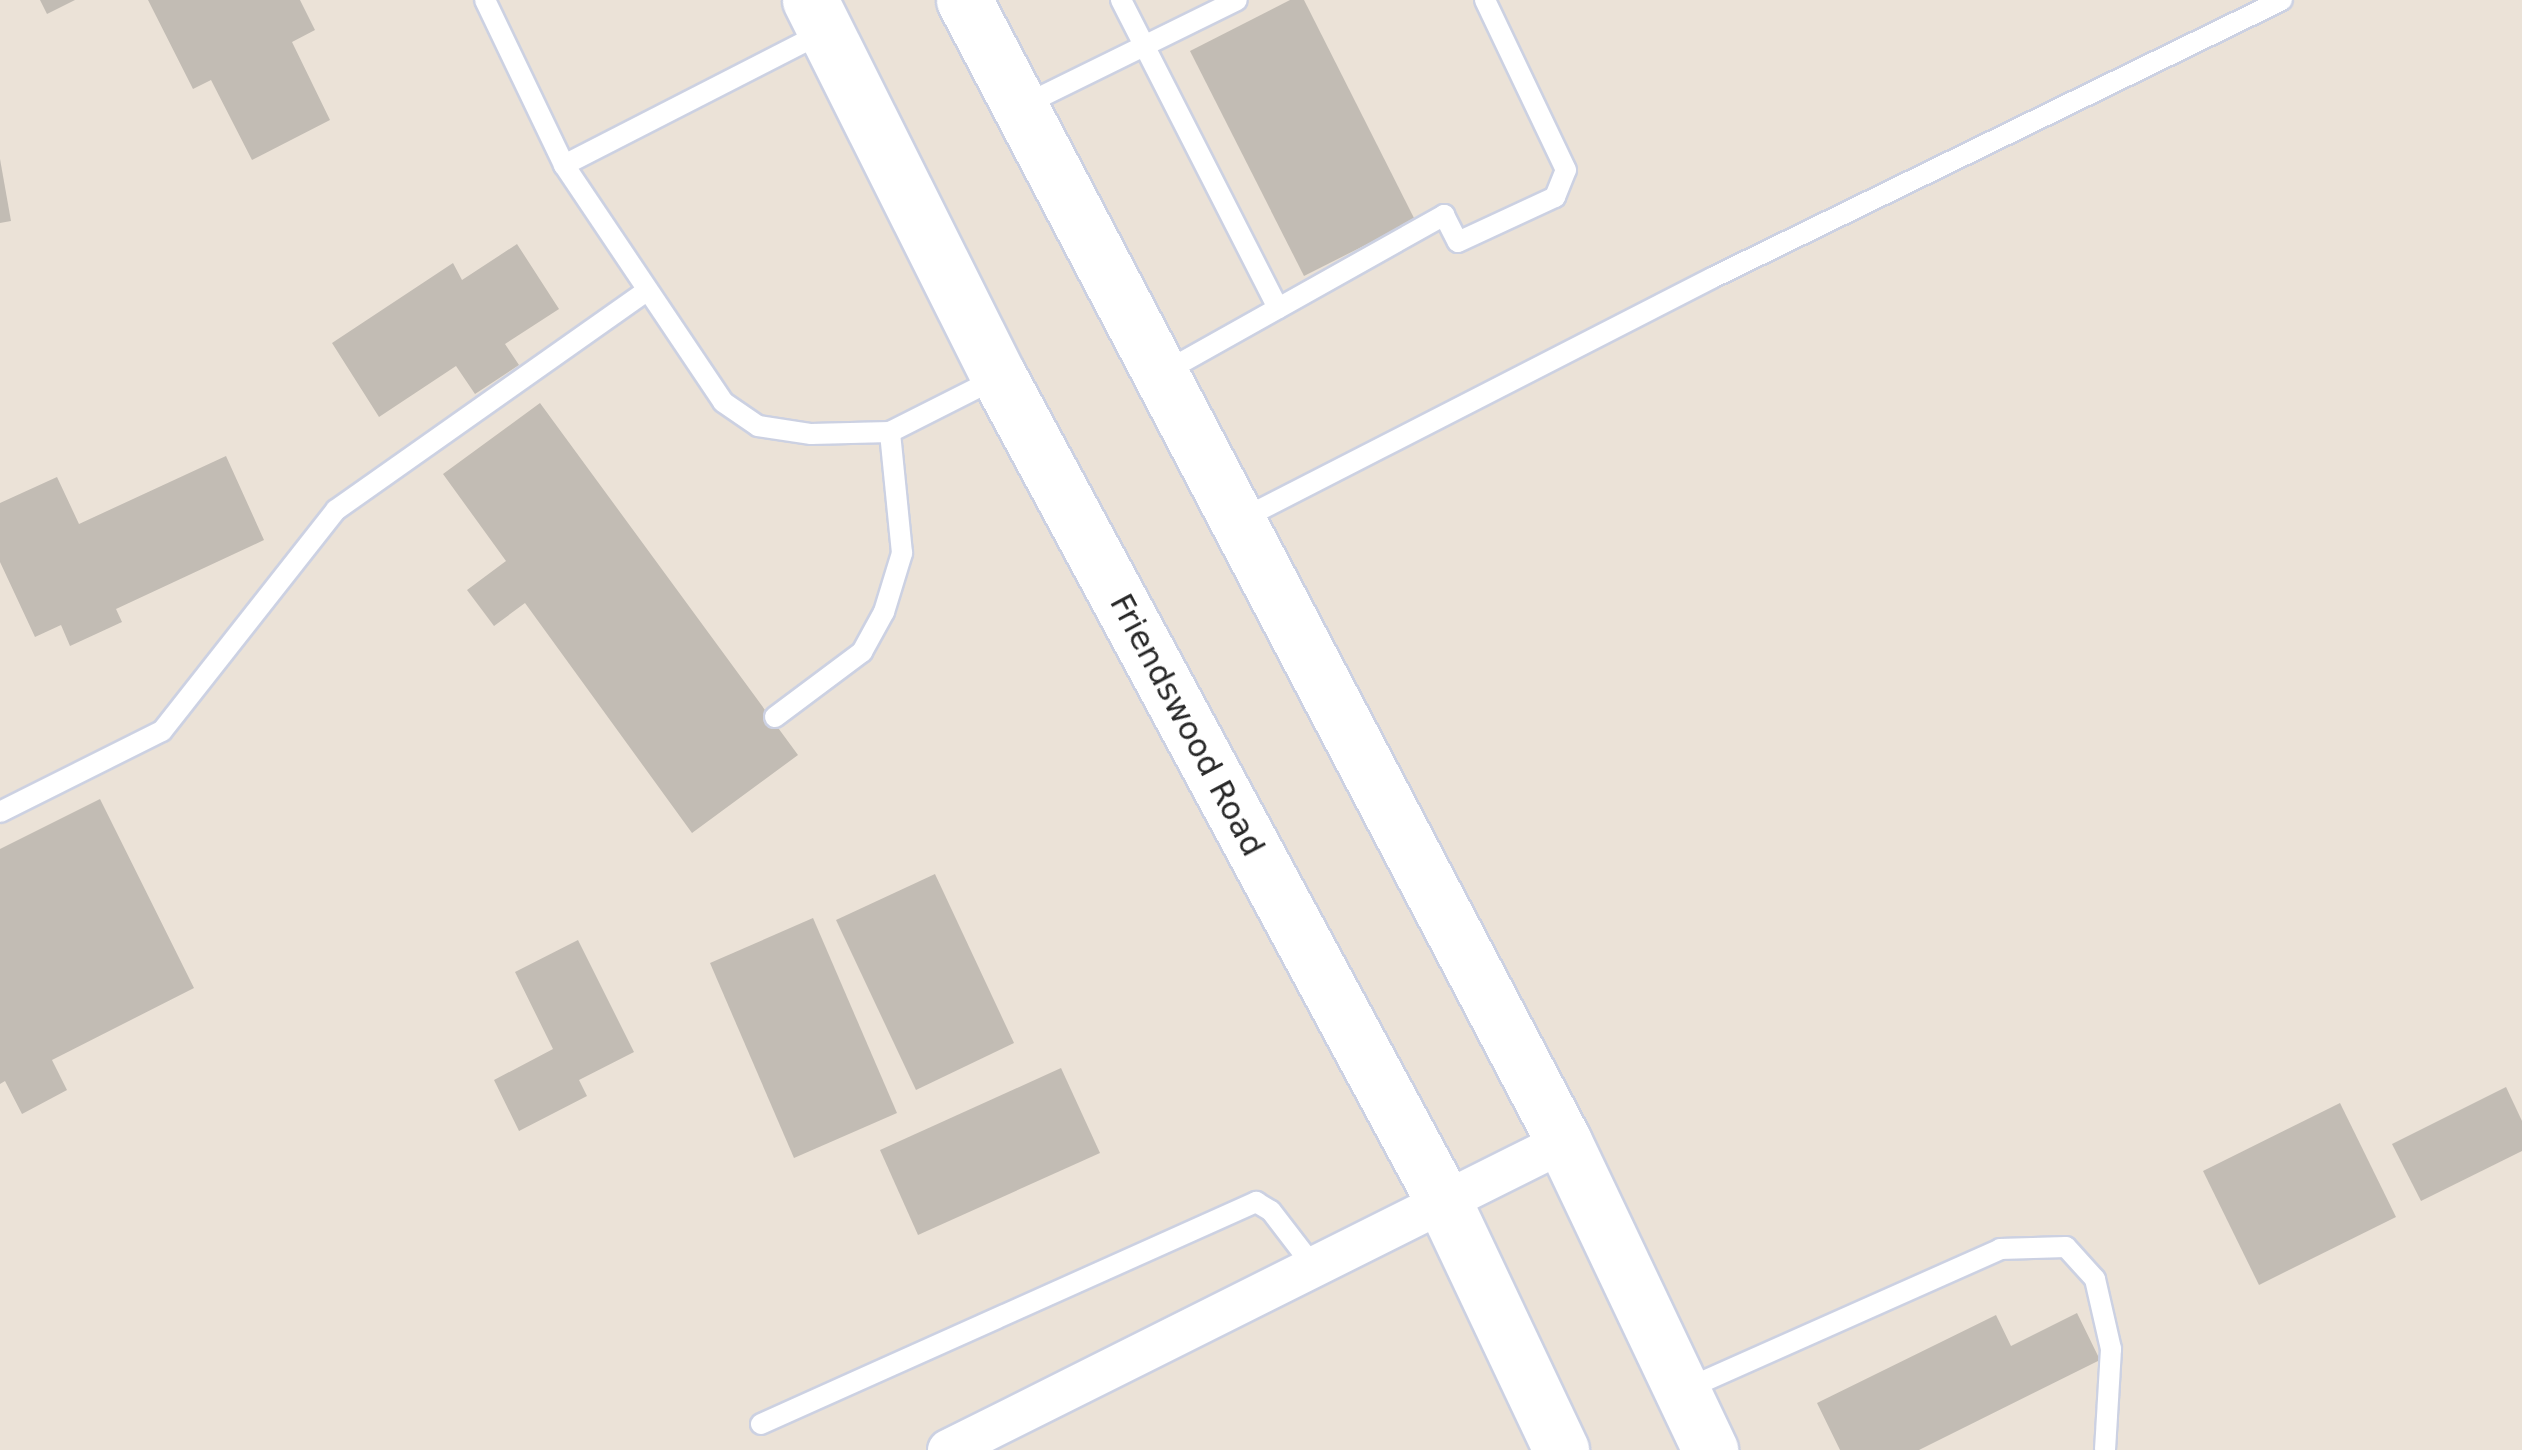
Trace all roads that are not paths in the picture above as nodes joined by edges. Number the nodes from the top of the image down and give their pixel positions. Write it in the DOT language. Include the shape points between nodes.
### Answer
graph roads {
  1 [pos="485,0"];
  2 [pos="964,0"];
  3 [pos="1122,0"];
  4 [pos="1237,0"];
  5 [pos="1485,0"];
  6 [pos="2282,0"];
  7 [pos="818,16"];
  8 [pos="1145,46"];
  9 [pos="1020,107"];
  10 [pos="564,166"];
  11 [pos="645,292"];
  12 [pos="1278,308"];
  13 [pos="1159,375"];
  14 [pos="999,377"];
  15 [pos="890,432"];
  16 [pos="1236,522"];
  17 [pos="775,717"];
  18 [pos="0,812"];
  19 [pos="1564,1142"];
  20 [pos="1444,1202"];
  21 [pos="1314,1267"];
  22 [pos="1682,1391"];
  23 [pos="761,1424"];
  24 [pos="948,1450"];
  25 [pos="1561,1450"];
  26 [pos="1710,1450"];
  27 [pos="2105,1450"];
  1 -- 10 [label="lane"];
  2 -- 9 [label="main road"];
  3 -- 8 [label="lane"];
  4 -- 8 [label="lane"];
  5 -- 12 [label="lane" via="1566,170 1555,197 1458,242 1444,215"];
  6 -- 16 [label="lane" via="1712,278"];
  7 -- 10 [label="lane"];
  7 -- 14 [label="main road, Friendswood Road"];
  8 -- 9 [label="lane"];
  8 -- 12 [label="lane"];
  9 -- 13 [label="main road"];
  10 -- 11 [label="lane"];
  11 -- 15 [label="lane" via="723,402 758,426 811,434"];
  11 -- 18 [label="lane" via="336,510 162,730"];
  12 -- 13 [label="lane"];
  13 -- 16 [label="main road"];
  14 -- 15 [label="lane"];
  14 -- 20 [label="main road, Friendswood Road"];
  15 -- 17 [label="lane" via="902,554 884,612 862,652"];
  16 -- 19 [label="main road"];
  19 -- 20 [label="street"];
  19 -- 22 [label="main road"];
  20 -- 21 [label="street"];
  20 -- 25 [label="main road, Friendswood Road"];
  21 -- 23 [label="lane" via="1271,1211 1256,1202"];
  21 -- 24 [label="street"];
  22 -- 26 [label="main road"];
  22 -- 27 [label="lane" via="2000,1248 2066,1247 2095,1279 2111,1349"];
}
